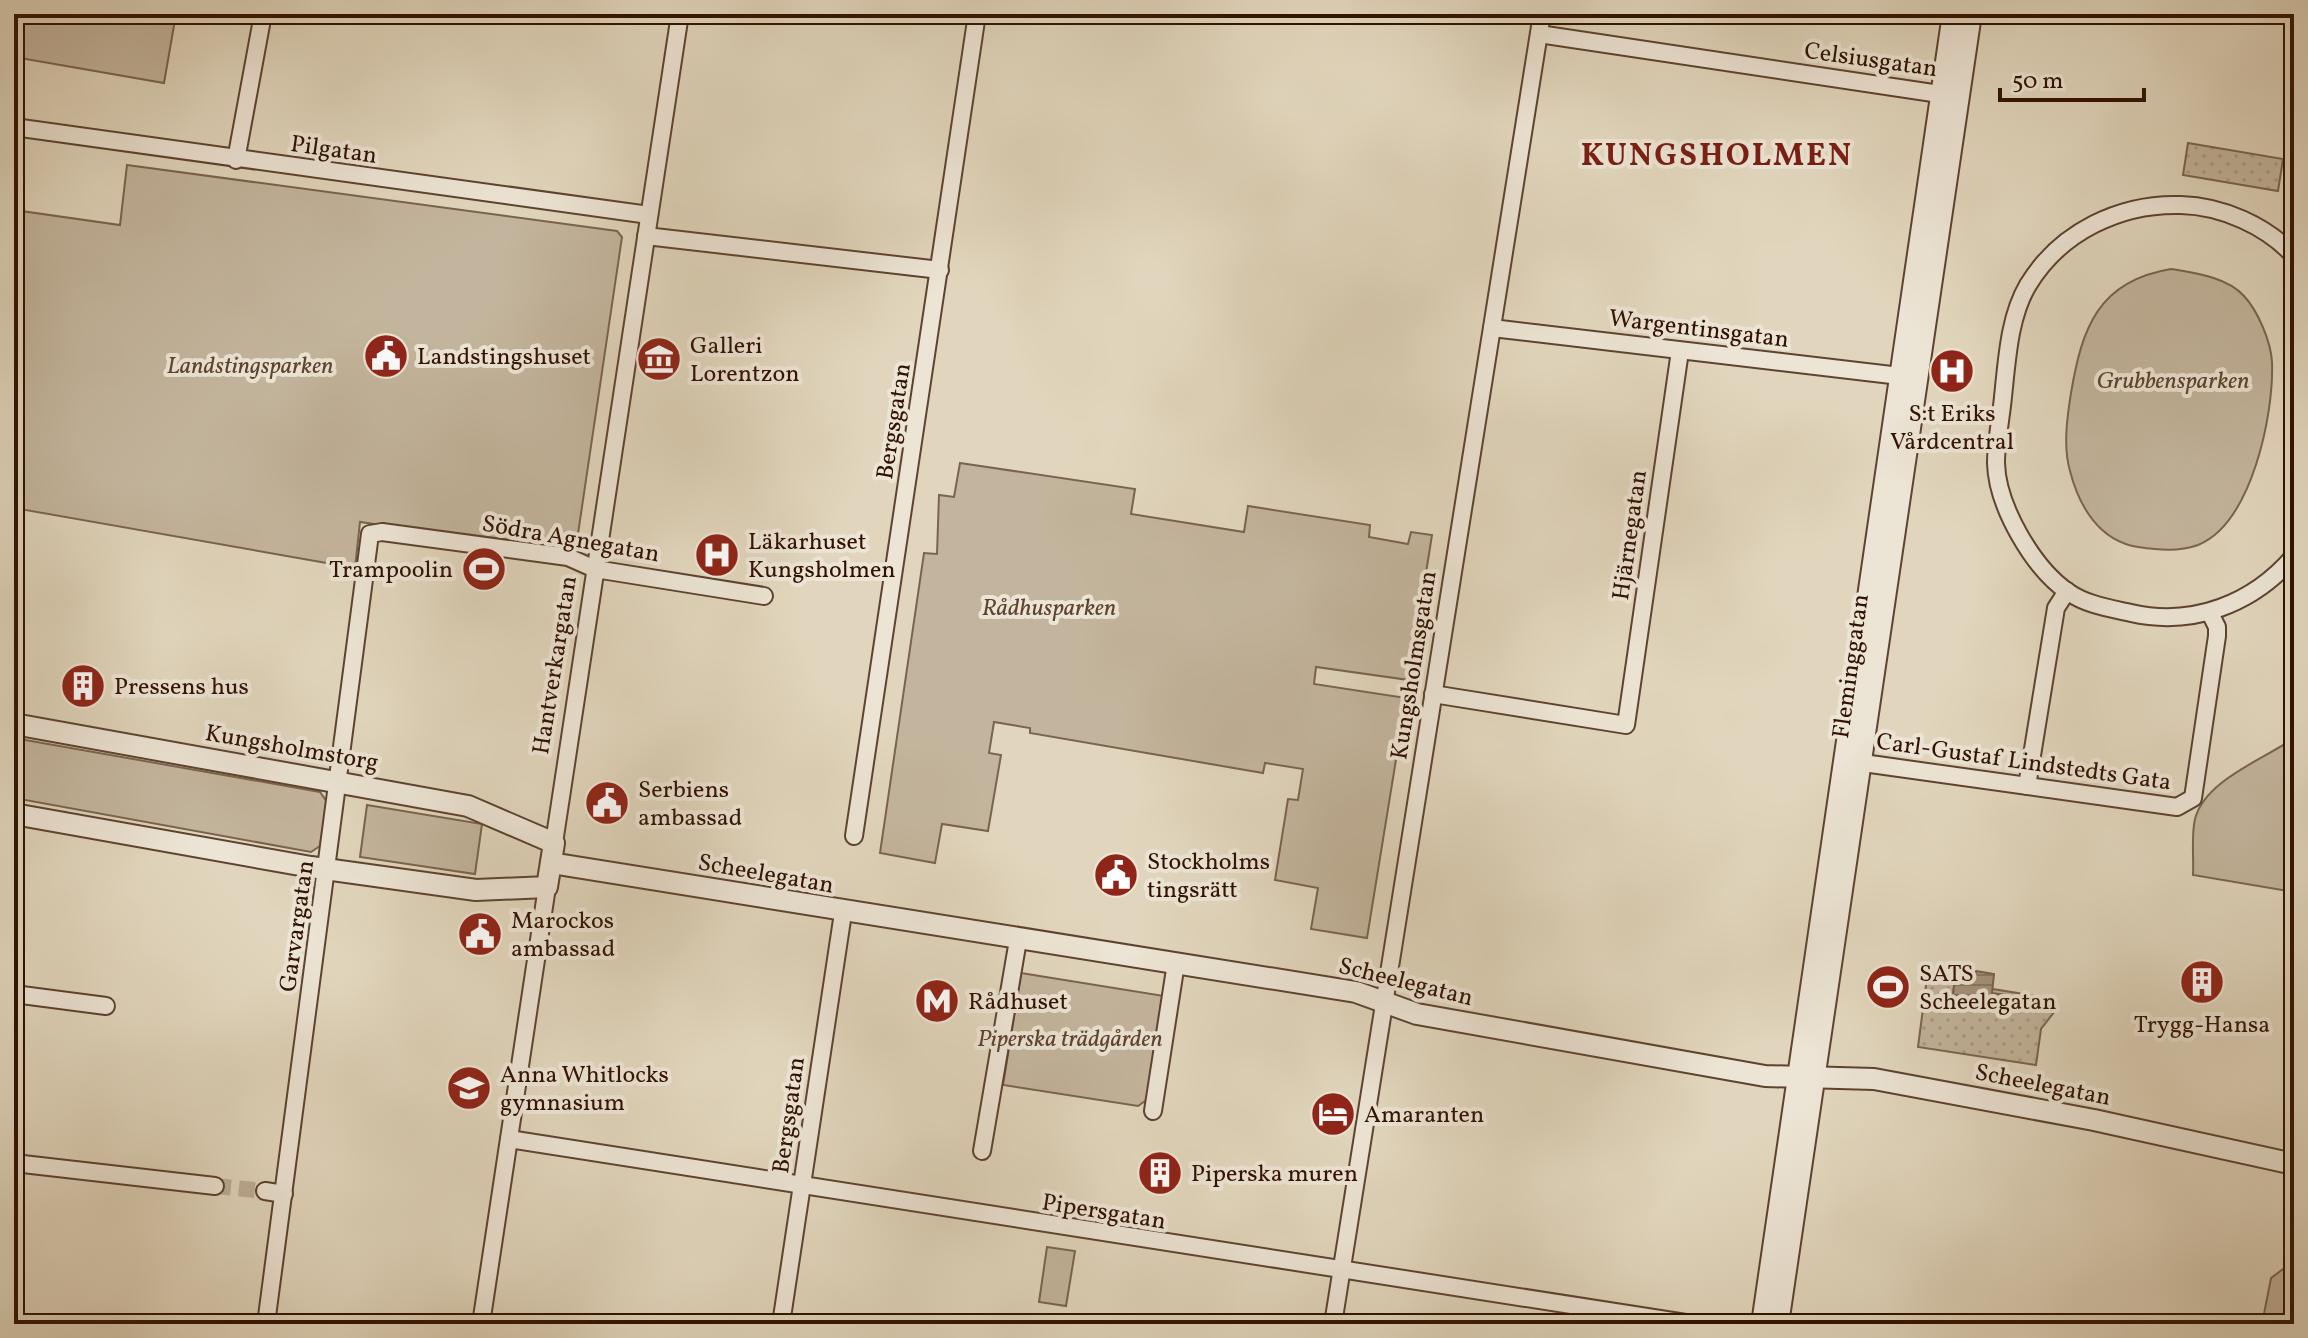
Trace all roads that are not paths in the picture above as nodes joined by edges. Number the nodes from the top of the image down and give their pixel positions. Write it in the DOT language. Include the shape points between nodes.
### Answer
graph roads {
  1 [pos="263,14"];
  2 [pos="680,14"];
  3 [pos="977,14"];
  4 [pos="1542,14"];
  5 [pos="1953,14"];
  6 [pos="1971,14"];
  7 [pos="1539,34"];
  8 [pos="1950,95"];
  9 [pos="14,127"];
  10 [pos="236,160"];
  11 [pos="649,215"];
  12 [pos="646,236"];
  13 [pos="2294,256"];
  14 [pos="940,270"];
  15 [pos="1492,328"];
  16 [pos="1680,351"];
  17 [pos="1900,376"];
  18 [pos="370,534"];
  19 [pos="2294,556"];
  20 [pos="595,569"];
  21 [pos="2067,591"];
  22 [pos="764,596"];
  23 [pos="2210,613"];
  24 [pos="1433,694"];
  25 [pos="14,724"];
  26 [pos="1854,762"];
  27 [pos="339,781"];
  28 [pos="2027,786"];
  29 [pos="14,814"];
  30 [pos="854,836"];
  31 [pos="552,853"];
  32 [pos="328,869"];
  33 [pos="547,887"];
  34 [pos="843,913"];
  35 [pos="1018,940"];
  36 [pos="1176,963"];
  37 [pos="14,994"];
  38 [pos="1385,1002"];
  39 [pos="106,1006"];
  40 [pos="1808,1076"];
  41 [pos="1153,1111"];
  42 [pos="509,1139"];
  43 [pos="982,1151"];
  44 [pos="14,1163"];
  45 [pos="2294,1164"];
  46 [pos="215,1186"];
  47 [pos="801,1188"];
  48 [pos="265,1191"];
  49 [pos="284,1194"];
  50 [pos="1341,1272"];
  51 [pos="266,1324"];
  52 [pos="481,1324"];
  53 [pos="781,1324"];
  54 [pos="1333,1324"];
  55 [pos="1692,1324"];
  56 [pos="1762,1324"];
  57 [pos="1778,1324"];
  1 -- 10 [label="street"];
  2 -- 11 [label="street, Hantverkargatan"];
  3 -- 14 [label="street, Bergsgatan"];
  4 -- 7 [label="street, Kungsholmsgatan"];
  5 -- 8 [label="street, Fleminggatan"];
  6 -- 8 [label="street, Fleminggatan"];
  7 -- 8 [label="street, Celsiusgatan"];
  7 -- 15 [label="street, Kungsholmsgatan"];
  8 -- 17 [label="street, Fleminggatan"];
  8 -- 26 [label="street, Fleminggatan"];
  9 -- 10 [label="street, Pilgatan"];
  10 -- 11 [label="street, Pilgatan"];
  11 -- 12 [label="street, Hantverkargatan"];
  12 -- 14 [label="street"];
  12 -- 20 [label="street, Hantverkargatan"];
  13 -- 21 [label="street" via="2283,244 2217,209 2140,206 2094,223 2053,253 2027,286 2011,331 1996,464 2006,507 2024,544"];
  14 -- 30 [label="street, Bergsgatan"];
  15 -- 16 [label="street, Wargentinsgatan"];
  15 -- 24 [label="street, Kungsholmsgatan"];
  16 -- 17 [label="street, Wargentinsgatan"];
  16 -- 24 [label="street, Hjärnegatan" via="1626,725"];
  17 -- 26 [label="street, Fleminggatan"];
  18 -- 20 [label="street, Södra Agnegatan" via="568,557"];
  18 -- 27 [label="street, Garvargatan"];
  19 -- 23 [label="street" via="2270,583"];
  20 -- 22 [label="street, Södra Agnegatan"];
  20 -- 31 [label="street, Hantverkargatan"];
  21 -- 23 [label="street" via="2094,605 2137,614"];
  21 -- 28 [label="street" via="2056,608"];
  23 -- 28 [label="street, Carl-Gustaf Lindstedts Gata" via="2217,636 2193,798 2177,807"];
  24 -- 38 [label="street, Kungsholmsgatan"];
  25 -- 27 [label="street, Kungsholmstorg"];
  26 -- 28 [label="street, Carl-Gustaf Lindstedts Gata"];
  26 -- 40 [label="street, Fleminggatan"];
  27 -- 31 [label="street, Kungsholmstorg" via="468,806"];
  27 -- 32 [label="street, Garvargatan"];
  29 -- 32 [label="street"];
  31 -- 33 [label="street, Hantverkargatan"];
  31 -- 34 [label="street, Scheelegatan"];
  32 -- 33 [label="street" via="476,890"];
  32 -- 49 [label="street, Garvargatan"];
  33 -- 42 [label="street, Hantverkargatan"];
  34 -- 35 [label="street, Scheelegatan"];
  34 -- 47 [label="street, Bergsgatan"];
  35 -- 36 [label="street, Scheelegatan"];
  35 -- 43 [label="street"];
  36 -- 38 [label="street, Scheelegatan" via="1356,992"];
  36 -- 41 [label="street"];
  37 -- 39 [label="street"];
  38 -- 40 [label="street, Scheelegatan" via="1417,1014 1743,1073"];
  38 -- 50 [label="street, Kungsholmsgatan"];
  40 -- 45 [label="street, Scheelegatan" via="1874,1079"];
  40 -- 56 [label="street, Fleminggatan"];
  40 -- 57 [label="street, Fleminggatan"];
  42 -- 47 [label="street, Pipersgatan"];
  42 -- 52 [label="street, Hantverkargatan"];
  44 -- 46 [label="street"];
  47 -- 50 [label="street, Pipersgatan"];
  47 -- 53 [label="street, Bergsgatan"];
  48 -- 49 [label="street"];
  49 -- 51 [label="street, Garvargatan"];
  50 -- 54 [label="street, Kungsholmsgatan"];
  50 -- 55 [label="street, Pipersgatan"];
}
